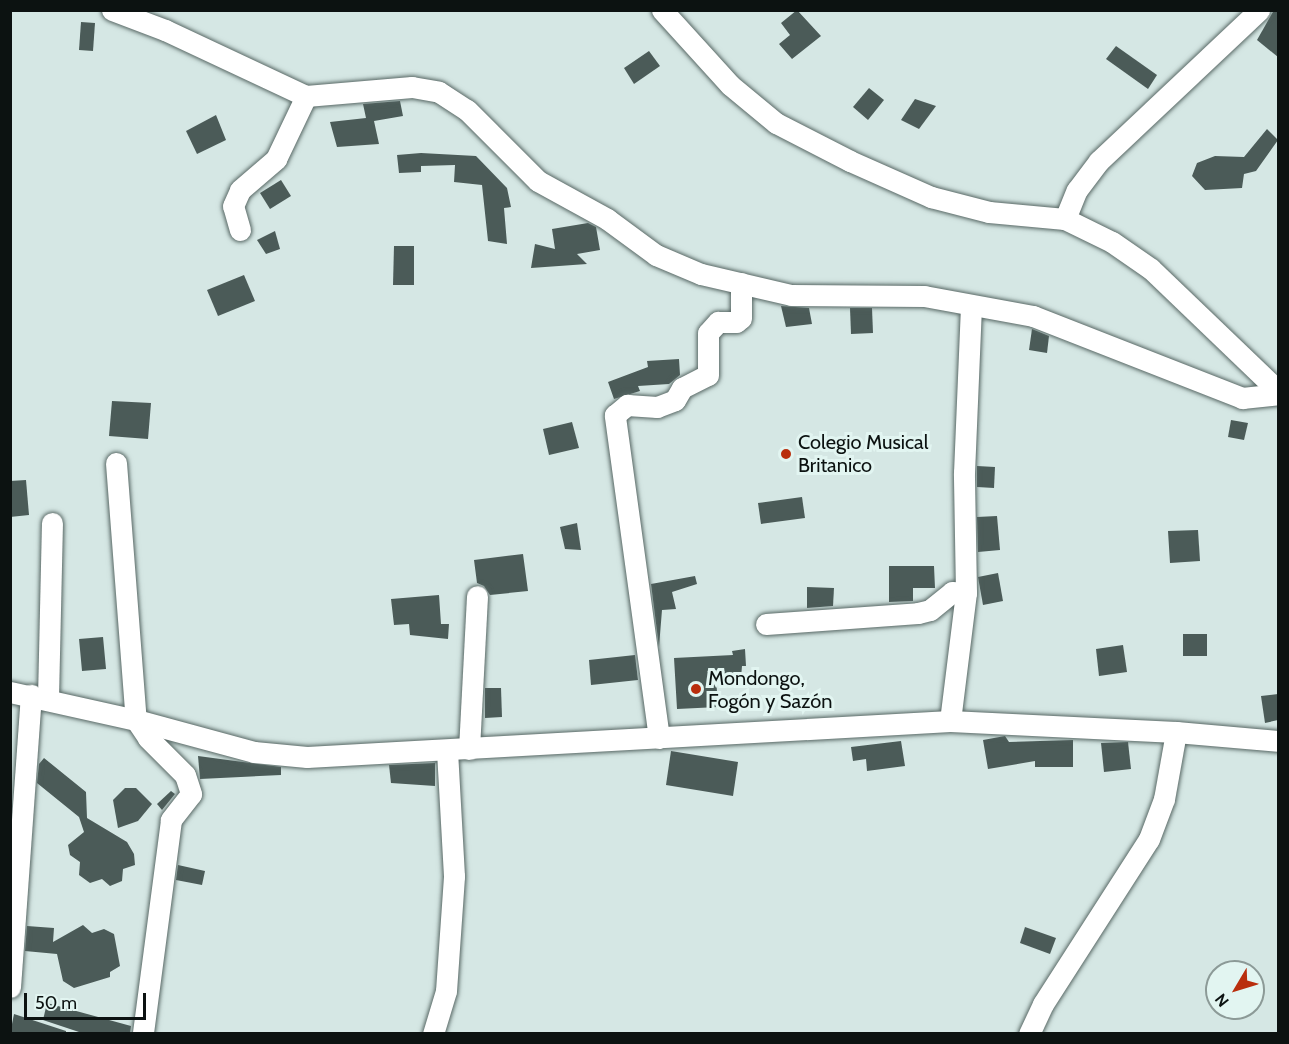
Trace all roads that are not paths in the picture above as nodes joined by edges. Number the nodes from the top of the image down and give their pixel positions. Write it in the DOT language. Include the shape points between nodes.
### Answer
graph roads {
  1 [pos="112,10"];
  2 [pos="662,10"];
  3 [pos="1259,10"];
  4 [pos="306,96"];
  5 [pos="1065,219"];
  6 [pos="240,230"];
  7 [pos="741,283"];
  8 [pos="971,305"];
  9 [pos="1278,393"];
  10 [pos="116,463"];
  11 [pos="52,524"];
  12 [pos="966,593"];
  13 [pos="477,596"];
  14 [pos="766,624"];
  15 [pos="30,695"];
  16 [pos="136,720"];
  17 [pos="950,721"];
  18 [pos="1176,732"];
  19 [pos="659,738"];
  20 [pos="1278,741"];
  21 [pos="470,749"];
  22 [pos="447,750"];
  23 [pos="10,987"];
  24 [pos="143,1034"];
  25 [pos="433,1034"];
  26 [pos="1029,1034"];
  1 -- 4 [label="street" via="174,34"];
  2 -- 5 [label="street" via="730,85 767,115 850,161 931,196 989,212"];
  3 -- 5 [label="street" via="1099,160 1077,190"];
  4 -- 6 [label="street" via="276,159 240,190 233,206"];
  4 -- 7 [label="street" via="412,87 439,92 467,110 538,181 607,219 656,255 701,274"];
  5 -- 9 [label="street" via="1112,242 1151,269"];
  7 -- 8 [label="street" via="791,295 924,297"];
  7 -- 19 [label="street" via="741,318 736,322 718,322 708,333 708,375 682,388 675,400 657,406 627,405 615,415"];
  8 -- 9 [label="street" via="1033,316 1242,398"];
  8 -- 12 [label="street" via="964,461"];
  10 -- 16 [label="street"];
  11 -- 15 [label="street"];
  12 -- 14 [label="street" via="951,592 930,610 918,613"];
  12 -- 17 [label="street"];
  13 -- 21 [label="street"];
  15 -- 16 [label="street"];
  15 -- 23 [label="street"];
  16 -- 22 [label="street" via="254,753 307,757"];
  16 -- 24 [label="street" via="148,738 185,775 191,794 171,820"];
  17 -- 18 [label="street"];
  17 -- 19 [label="street"];
  18 -- 20 [label="street"];
  18 -- 26 [label="street" via="1164,799 1149,838 1043,1004"];
  19 -- 21 [label="street"];
  21 -- 22 [label="street"];
  22 -- 25 [label="street" via="454,876 446,991"];
}
